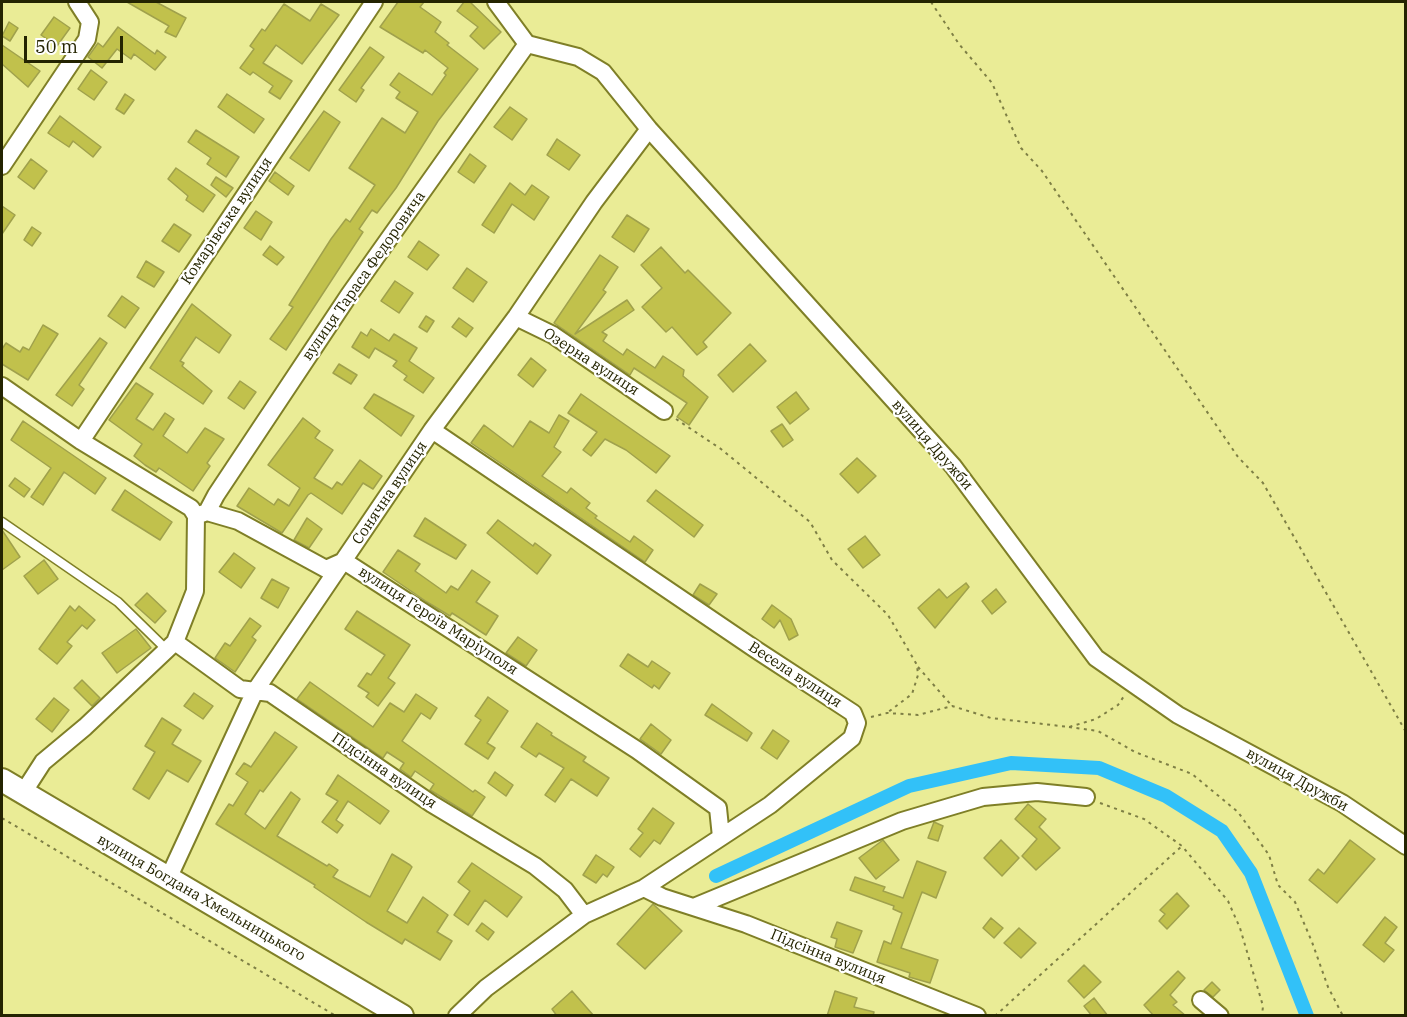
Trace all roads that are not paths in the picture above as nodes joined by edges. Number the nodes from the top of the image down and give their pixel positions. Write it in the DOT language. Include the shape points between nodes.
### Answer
graph roads {
  1 [pos="77,2"];
  2 [pos="374,2"];
  3 [pos="496,2"];
  4 [pos="527,44"];
  5 [pos="649,129"];
  6 [pos="2,166"];
  7 [pos="516,317"];
  8 [pos="2,386"];
  9 [pos="664,411"];
  10 [pos="432,430"];
  11 [pos="81,441"];
  12 [pos="202,514"];
  13 [pos="2,522"];
  14 [pos="344,561"];
  15 [pos="171,646"];
  16 [pos="255,691"];
  17 [pos="2,780"];
  18 [pos="23,793"];
  19 [pos="1086,797"];
  20 [pos="721,837"];
  21 [pos="1406,846"];
  22 [pos="168,879"];
  23 [pos="644,888"];
  24 [pos="694,907"];
  25 [pos="584,915"];
  26 [pos="1201,1000"];
  27 [pos="402,1016"];
  28 [pos="457,1016"];
  29 [pos="977,1016"];
  30 [pos="1220,1016"];
  1 -- 6 [label="street" via="90,22 87,39"];
  2 -- 11 [label="street, Комарівська вулиця"];
  3 -- 4 [label="street"];
  4 -- 5 [label="street, вулиця Дружби" via="578,57 603,72"];
  4 -- 12 [label="street, вулиця Тараса Федоровича" via="349,296"];
  5 -- 7 [label="street, Сонячна вулиця"];
  5 -- 21 [label="street, вулиця Дружби" via="953,466 1095,658 1178,715 1342,803"];
  7 -- 9 [label="street, Озерна вулиця" via="553,335"];
  7 -- 10 [label="street, Сонячна вулиця"];
  8 -- 11 [label="street, вулиця Героїв Маріуполя"];
  10 -- 14 [label="street, Сонячна вулиця"];
  10 -- 20 [label="street, Весела вулиця" via="853,712 858,723 852,738 816,770"];
  11 -- 12 [label="street, вулиця Героїв Маріуполя"];
  12 -- 14 [label="street, вулиця Героїв Маріуполя" via="238,522 326,569"];
  12 -- 15 [label="street, вулиця Тараса Федоровича" via="195,591"];
  13 -- 15 [label="lane" via="118,602"];
  14 -- 16 [label="street, Сонячна вулиця"];
  14 -- 20 [label="street, вулиця Героїв Маріуполя" via="637,750 718,808"];
  15 -- 16 [label="street, Підсінна вулиця" via="240,689"];
  15 -- 18 [label="street, вулиця Тараса Федоровича" via="43,762"];
  16 -- 22 [label="street, Сонячна вулиця"];
  16 -- 25 [label="street, Підсінна вулиця" via="270,693 432,804 535,867 565,890"];
  17 -- 18 [label="main road, вулиця Богдана Хмельницького"];
  18 -- 22 [label="main road, вулиця Богдана Хмельницького"];
  19 -- 24 [label="street" via="1037,792 983,797 902,821"];
  20 -- 23 [label="street"];
  22 -- 27 [label="main road, вулиця Богдана Хмельницького"];
  23 -- 24 [label="street, Підсінна вулиця"];
  23 -- 25 [label="street"];
  24 -- 29 [label="street, Підсінна вулиця"];
  25 -- 28 [label="street" via="486,988"];
  26 -- 30 [label="street"];
}
